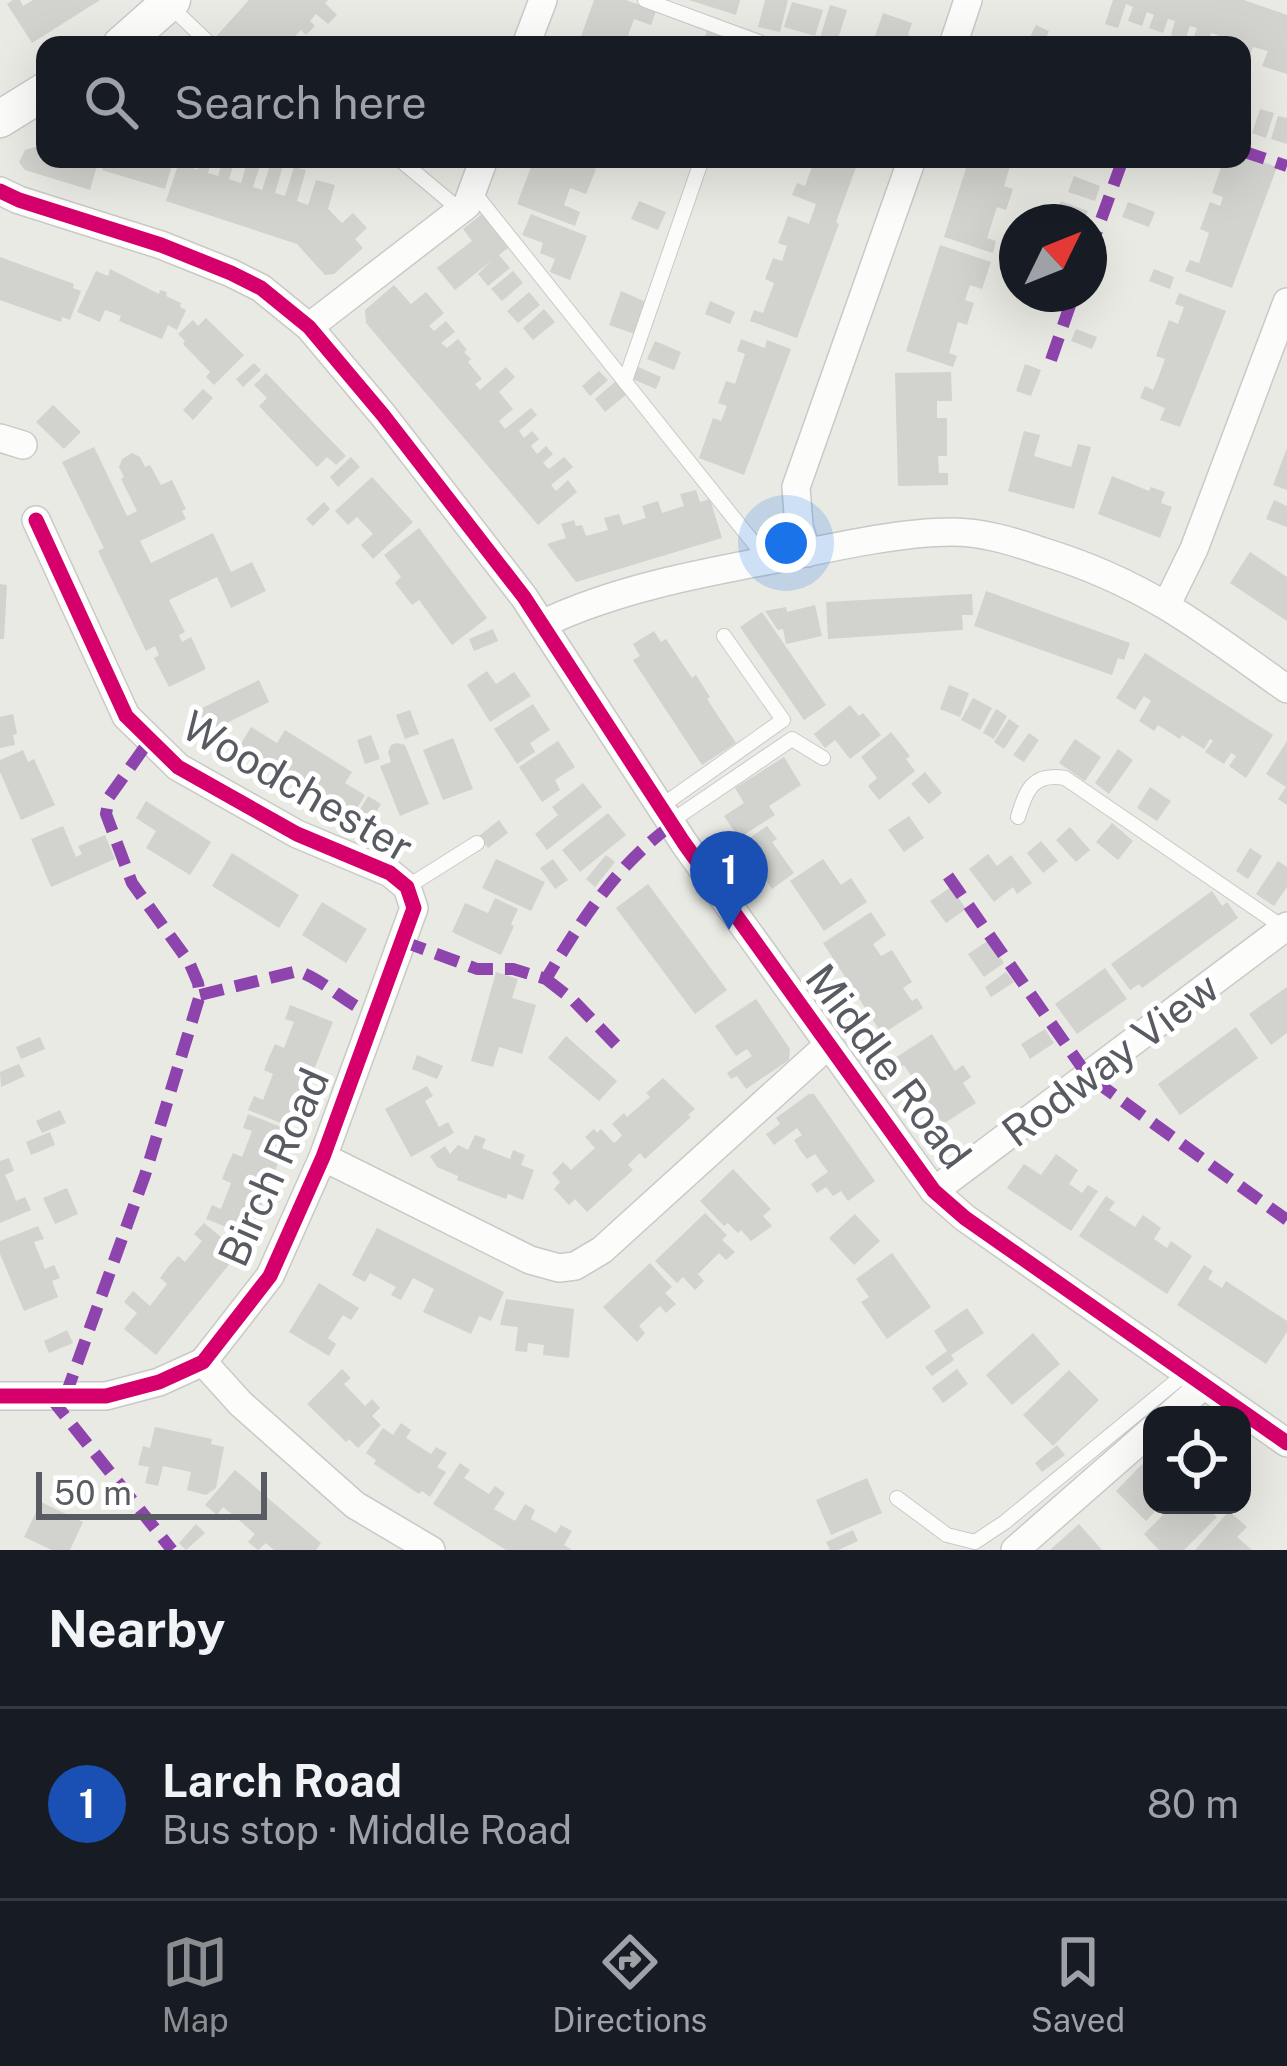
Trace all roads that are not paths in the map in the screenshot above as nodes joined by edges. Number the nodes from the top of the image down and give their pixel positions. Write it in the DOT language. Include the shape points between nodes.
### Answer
graph roads {
  1 [pos="543,0"];
  2 [pos="645,0"];
  3 [pos="968,0"];
  4 [pos="170,2"];
  5 [pos="131,36"];
  6 [pos="202,36"];
  7 [pos="529,36"];
  8 [pos="731,36"];
  9 [pos="956,36"];
  10 [pos="36,97"];
  11 [pos="0,119"];
  12 [pos="414,168"];
  13 [pos="480,168"];
  14 [pos="699,168"];
  15 [pos="909,168"];
  16 [pos="0,191"];
  17 [pos="466,200"];
  18 [pos="1287,302"];
  19 [pos="309,327"];
  20 [pos="625,381"];
  21 [pos="36,520"];
  22 [pos="807,553"];
  23 [pos="768,560"];
  24 [pos="1166,605"];
  25 [pos="542,624"];
  26 [pos="724,636"];
  27 [pos="1287,689"];
  28 [pos="823,758"];
  29 [pos="665,814"];
  30 [pos="1018,817"];
  31 [pos="477,843"];
  32 [pos="406,886"];
  33 [pos="1286,927"];
  34 [pos="384,994"];
  35 [pos="827,1046"];
  36 [pos="323,1157"];
  37 [pos="934,1191"];
  38 [pos="203,1362"];
  39 [pos="1195,1379"];
  40 [pos="0,1396"];
  41 [pos="1176,1406"];
  42 [pos="1143,1438"];
  43 [pos="1287,1443"];
  44 [pos="897,1498"];
  45 [pos="430,1550"];
  46 [pos="1015,1550"];
  1 -- 7 [label="street"];
  2 -- 8 [label="lane"];
  3 -- 9 [label="street"];
  4 -- 5 [label="street"];
  4 -- 6 [label="lane"];
  10 -- 11 [label="street"];
  12 -- 17 [label="lane"];
  13 -- 17 [label="street"];
  14 -- 20 [label="lane"];
  15 -- 22 [label="street" via="796,487"];
  16 -- 19 [label="street, Middle Road" via="231,273"];
  17 -- 19 [label="street"];
  17 -- 20 [label="lane"];
  18 -- 24 [label="street"];
  19 -- 25 [label="street, Middle Road"];
  20 -- 23 [label="lane"];
  21 -- 32 [label="street, Woodchester" via="126,716 149,741 178,767"];
  22 -- 23 [label="street"];
  22 -- 24 [label="street" via="931,533 994,537 1072,561"];
  23 -- 25 [label="street" via="616,594"];
  24 -- 27 [label="street"];
  25 -- 29 [label="street, Middle Road"];
  26 -- 29 [label="lane" via="783,720"];
  28 -- 29 [label="lane" via="792,739"];
  29 -- 35 [label="street, Middle Road"];
  30 -- 33 [label="lane" via="1037,780 1065,778"];
  31 -- 32 [label="lane"];
  32 -- 34 [label="street, Woodchester" via="414,908"];
  33 -- 37 [label="street, Rodway View"];
  34 -- 36 [label="street, Birch Road"];
  35 -- 36 [label="street" via="617,1238 575,1265 530,1260"];
  35 -- 37 [label="street, Middle Road"];
  36 -- 38 [label="street, Birch Road" via="271,1276"];
  37 -- 39 [label="street, Middle Road"];
  38 -- 40 [label="street, Birch Road" via="106,1396"];
  38 -- 45 [label="street" via="355,1504"];
  39 -- 41 [label="street"];
  39 -- 43 [label="street, Middle Road"];
  39 -- 44 [label="lane" via="975,1542 947,1534"];
  42 -- 46 [label="street"];
}
